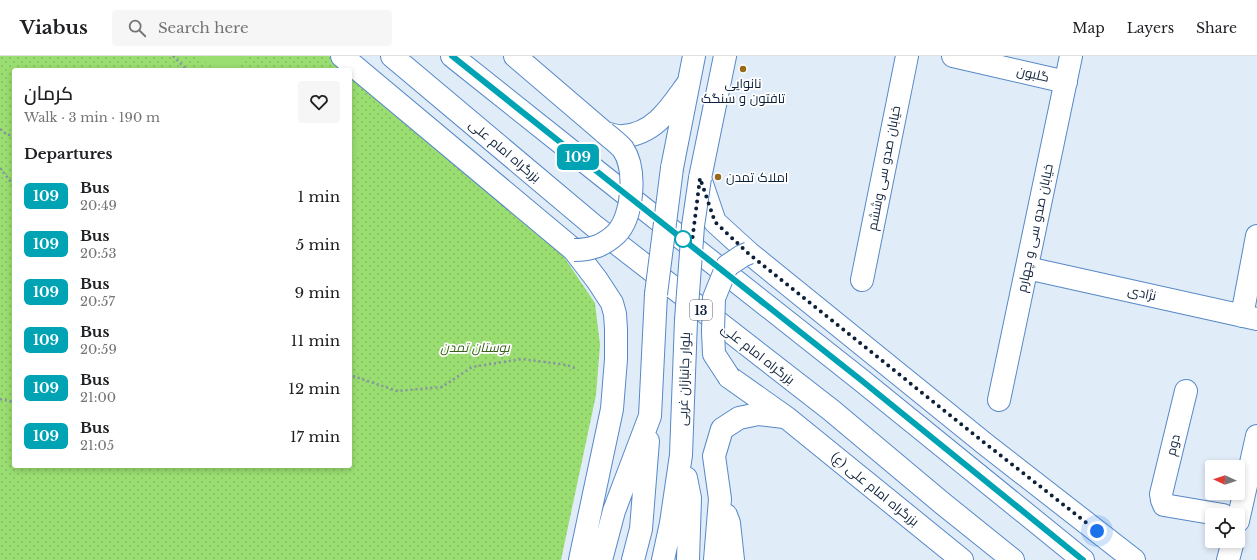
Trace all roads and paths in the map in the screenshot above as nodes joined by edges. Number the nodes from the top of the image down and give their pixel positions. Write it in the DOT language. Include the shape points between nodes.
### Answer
graph roads {
  1 [pos="173,56"];
  2 [pos="342,56"];
  3 [pos="392,56"];
  4 [pos="452,56"];
  5 [pos="515,56"];
  6 [pos="694,56"];
  7 [pos="725,56"];
  8 [pos="907,56"];
  9 [pos="953,56"];
  10 [pos="1071,56"];
  11 [pos="185,68"];
  12 [pos="689,82"];
  13 [pos="1066,82"];
  14 [pos="0,128"];
  15 [pos="605,133"];
  16 [pos="12,136"];
  17 [pos="0,168"];
  18 [pos="700,178"];
  19 [pos="12,183"];
  20 [pos="1257,236"];
  21 [pos="574,250"];
  22 [pos="749,254"];
  23 [pos="1027,268"];
  24 [pos="862,280"];
  25 [pos="1249,317"];
  26 [pos="577,369"];
  27 [pos="352,375"];
  28 [pos="1186,391"];
  29 [pos="0,399"];
  30 [pos="998,400"];
  31 [pos="12,402"];
  32 [pos="650,416"];
  33 [pos="787,418"];
  34 [pos="1257,436"];
  35 [pos="681,455"];
  36 [pos="720,499"];
  37 [pos="1238,508"];
  38 [pos="1205,513"];
  39 [pos="1231,548"];
  40 [pos="580,560"];
  41 [pos="601,560"];
  42 [pos="633,560"];
  43 [pos="663,560"];
  44 [pos="688,560"];
  45 [pos="715,560"];
  46 [pos="733,560"];
  47 [pos="962,560"];
  48 [pos="1013,560"];
  49 [pos="1083,560"];
  50 [pos="1134,560"];
  51 [pos="1228,560"];
  1 -- 11 [label="path"];
  2 -- 21 [label="main road"];
  3 -- 48 [label="main road, بزرگراه امام علی / 13" via="593,225 831,410"];
  4 -- 49 [label="main road" via="861,380"];
  5 -- 15 [label="main road"];
  6 -- 12 [label="main road"];
  7 -- 18 [label="main road, بلوار جانبازان غربی"];
  8 -- 24 [label="main road, خیابان صدو سی وششم"];
  9 -- 13 [label="main road, گلبون"];
  10 -- 13 [label="main road, خیابان صدو سی و چهارم"];
  12 -- 15 [label="main road" via="657,123 648,129 623,136"];
  12 -- 32 [label="main road, bridge" via="672,168 656,294"];
  13 -- 23 [label="main road, خیابان صدو سی و چهارم"];
  14 -- 16 [label="path"];
  15 -- 21 [label="main road, bridge" via="624,150 628,162 632,190 629,206 616,234 599,246"];
  17 -- 19 [label="path"];
  18 -- 22 [label="main road" via="715,222"];
  18 -- 35 [label="main road, بلوار جانبازان غربی, bridge" via="693,226 686,320"];
  20 -- 25 [label="main road"];
  21 -- 40 [label="main road" via="612,303 616,329 612,409"];
  22 -- 33 [label="main road, بزرگراه امام علی (ع), bridge" via="727,266 714,298 714,354 729,377"];
  22 -- 50 [label="main road"];
  23 -- 25 [label="main road, نژادی"];
  23 -- 30 [label="main road, خیابان صدو سی و چهارم"];
  26 -- 27 [label="path" via="567,365 522,359 472,367 442,387 397,391"];
  28 -- 38 [label="main road, دوم" via="1161,494 1164,505"];
  29 -- 31 [label="path"];
  32 -- 41 [label="main road" via="614,511"];
  32 -- 42 [label="main road" via="641,529"];
  33 -- 36 [label="main road" via="758,414 739,418 722,429 714,456"];
  33 -- 47 [label="main road, بزرگراه امام علی (ع)"];
  34 -- 37 [label="main road"];
  35 -- 43 [label="main road, بلوار جانبازان غربی"];
  35 -- 44 [label="main road" via="690,498"];
  36 -- 45 [label="main road"];
  36 -- 46 [label="main road" via="729,523"];
  39 -- 51 [label="main road"];
}
